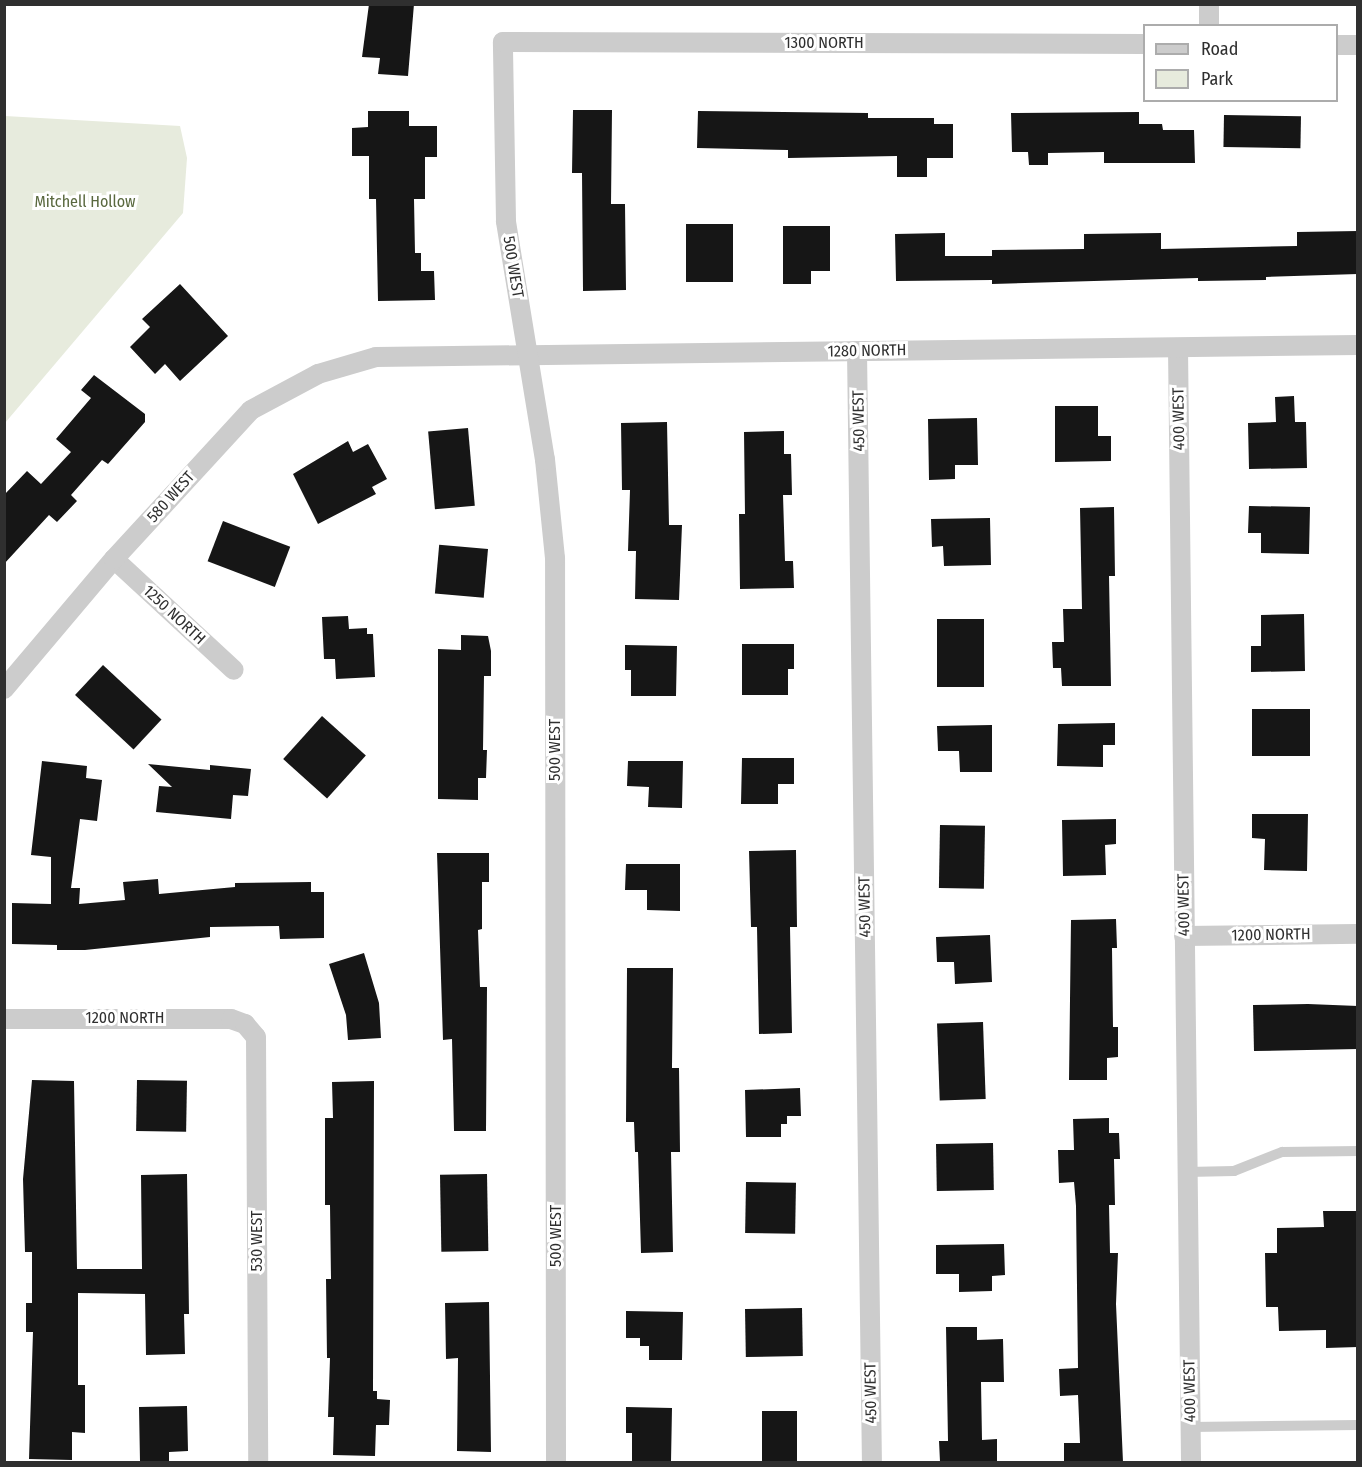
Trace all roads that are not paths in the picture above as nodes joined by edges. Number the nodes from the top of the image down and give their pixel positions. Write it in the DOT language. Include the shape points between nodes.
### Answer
graph roads {
  1 [pos="1209,4"];
  2 [pos="1209,24"];
  3 [pos="503,42"];
  4 [pos="1143,44"];
  5 [pos="1338,45"];
  6 [pos="1358,45"];
  7 [pos="1358,345"];
  8 [pos="1178,348"];
  9 [pos="857,351"];
  10 [pos="528,355"];
  11 [pos="376,357"];
  12 [pos="114,559"];
  13 [pos="234,670"];
  14 [pos="4,689"];
  15 [pos="1358,934"];
  16 [pos="1185,936"];
  17 [pos="4,1019"];
  18 [pos="244,1024"];
  19 [pos="1358,1151"];
  20 [pos="1187,1172"];
  21 [pos="1358,1425"];
  22 [pos="1190,1427"];
  23 [pos="258,1462"];
  24 [pos="556,1462"];
  25 [pos="872,1462"];
  26 [pos="1191,1462"];
  1 -- 2 [label="street"];
  3 -- 4 [label="street, 1300 NORTH"];
  3 -- 10 [label="street, 500 WEST" via="506,221"];
  5 -- 6 [label="street"];
  7 -- 8 [label="street, 1280 NORTH"];
  8 -- 9 [label="street, 1280 NORTH"];
  8 -- 16 [label="street, 400 WEST"];
  9 -- 10 [label="street, 1280 NORTH"];
  9 -- 25 [label="street, 450 WEST"];
  10 -- 11 [label="street, 1280 NORTH"];
  10 -- 24 [label="street, 500 WEST" via="545,460 555,558"];
  11 -- 12 [label="street, 580 WEST" via="318,374 251,410"];
  12 -- 13 [label="street, 1250 NORTH"];
  12 -- 14 [label="street, 580 WEST"];
  15 -- 16 [label="street, 1200 NORTH"];
  16 -- 20 [label="street, 400 WEST"];
  17 -- 18 [label="street, 1200 NORTH" via="231,1019"];
  18 -- 23 [label="street, 530 WEST" via="256,1037"];
  19 -- 20 [label="lane" via="1282,1152 1234,1171"];
  20 -- 22 [label="street, 400 WEST"];
  21 -- 22 [label="lane"];
  22 -- 26 [label="street, 400 WEST"];
}
